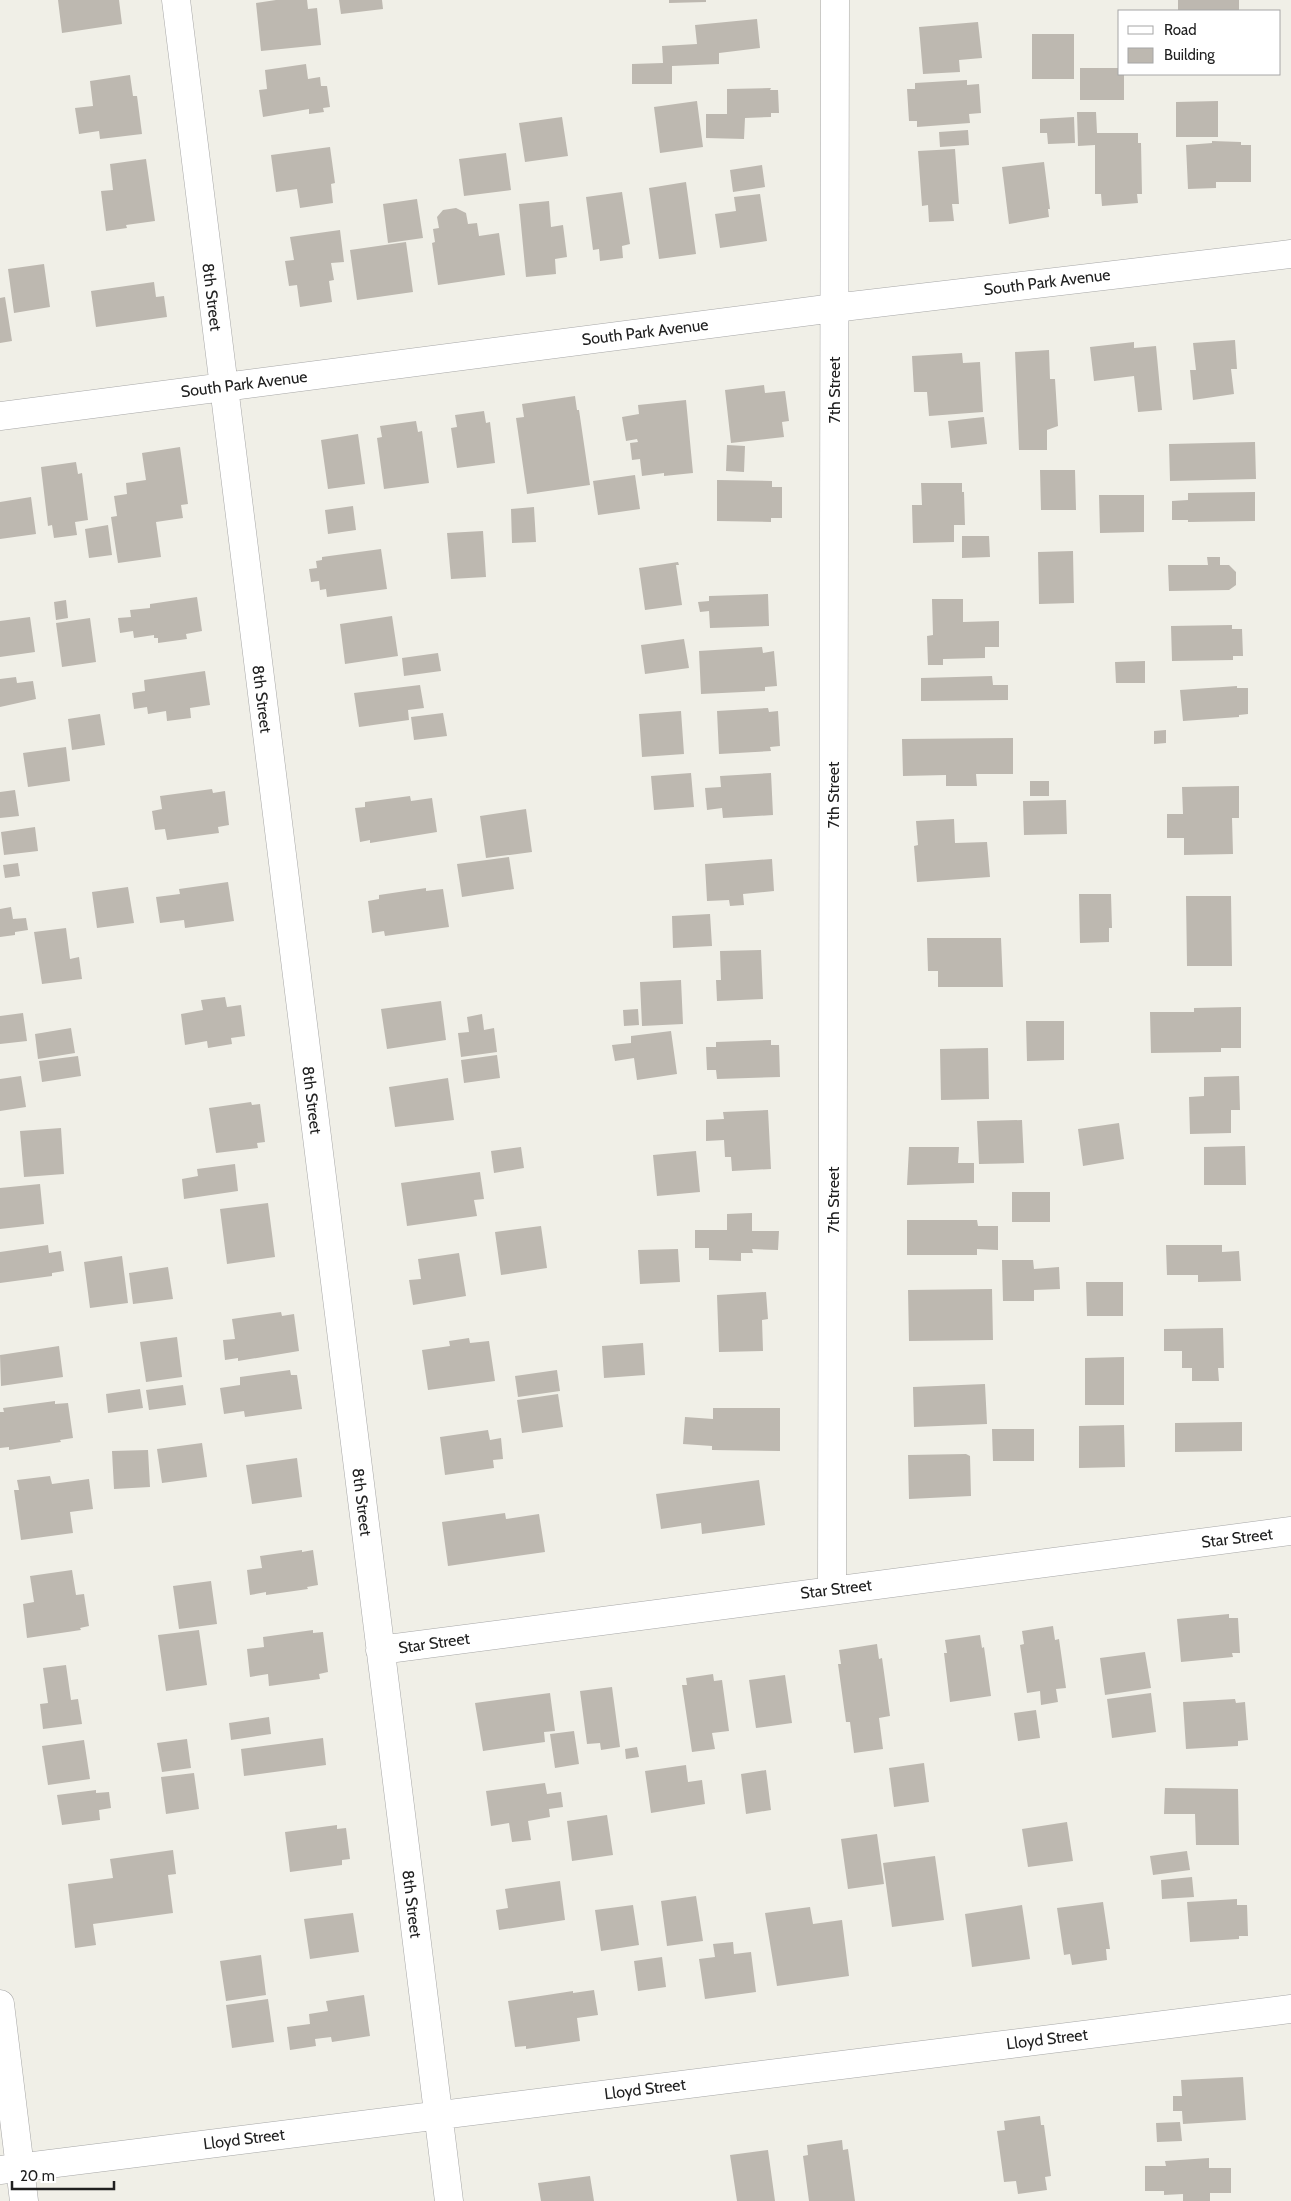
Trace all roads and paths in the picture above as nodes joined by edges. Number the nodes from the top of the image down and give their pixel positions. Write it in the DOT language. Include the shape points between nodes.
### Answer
graph roads {
  1 [pos="176,0"];
  2 [pos="835,0"];
  3 [pos="1291,254"];
  4 [pos="834,308"];
  5 [pos="224,387"];
  6 [pos="0,416"];
  7 [pos="1291,1531"];
  8 [pos="832,1590"];
  9 [pos="380,1650"];
  10 [pos="0,2004"];
  11 [pos="1291,2009"];
  12 [pos="438,2114"];
  13 [pos="10,2169"];
  14 [pos="24,2201"];
  15 [pos="448,2201"];
  1 -- 5 [label="street, 8th Street"];
  2 -- 4 [label="street, 7th Street"];
  3 -- 4 [label="street, South Park Avenue"];
  4 -- 5 [label="street, South Park Avenue"];
  4 -- 8 [label="street, 7th Street"];
  5 -- 6 [label="street, South Park Avenue"];
  5 -- 9 [label="street, 8th Street"];
  7 -- 8 [label="street, Star Street"];
  8 -- 9 [label="street, Star Street"];
  9 -- 12 [label="street, 8th Street"];
  10 -- 13 [label="street"];
  11 -- 12 [label="street, Lloyd Street"];
  12 -- 13 [label="street, Lloyd Street"];
  12 -- 15 [label="street, 8th Street"];
  13 -- 14 [label="street"];
}
